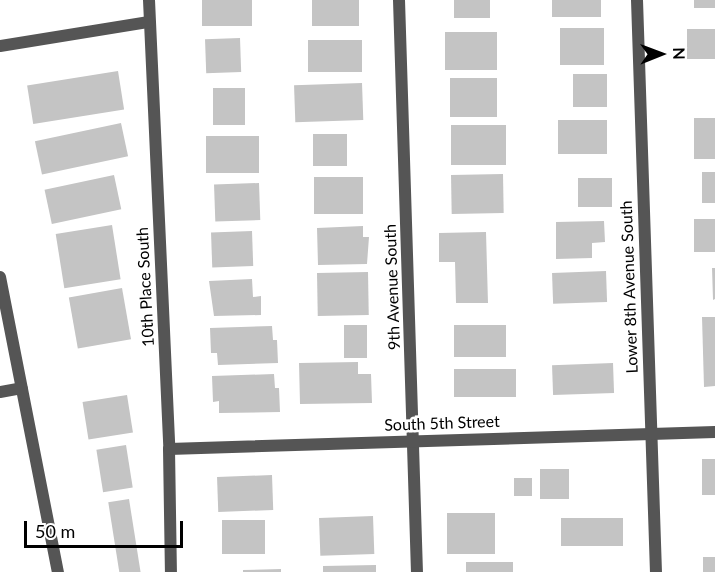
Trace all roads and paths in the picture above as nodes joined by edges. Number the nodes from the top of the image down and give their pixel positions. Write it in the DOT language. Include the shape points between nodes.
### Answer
graph roads {
  1 [pos="149,0"];
  2 [pos="399,0"];
  3 [pos="637,0"];
  4 [pos="149,22"];
  5 [pos="0,46"];
  6 [pos="0,277"];
  7 [pos="22,388"];
  8 [pos="0,392"];
  9 [pos="715,432"];
  10 [pos="650,434"];
  11 [pos="414,440"];
  12 [pos="169,449"];
  13 [pos="58,572"];
  14 [pos="171,572"];
  15 [pos="417,572"];
  16 [pos="656,572"];
  1 -- 4 [label="street, 10th Place South"];
  2 -- 11 [label="street, 9th Avenue South"];
  3 -- 10 [label="street, Lower 8th Avenue South"];
  4 -- 5 [label="street"];
  4 -- 12 [label="street, 10th Place South"];
  6 -- 7 [label="street"];
  7 -- 8 [label="street"];
  7 -- 13 [label="street"];
  9 -- 10 [label="street, South 5th Street"];
  10 -- 11 [label="street, South 5th Street"];
  10 -- 16 [label="street, Lower 8th Avenue South"];
  11 -- 12 [label="street, South 5th Street"];
  11 -- 15 [label="street, 9th Avenue South"];
  12 -- 14 [label="street, 10th Place South"];
}
